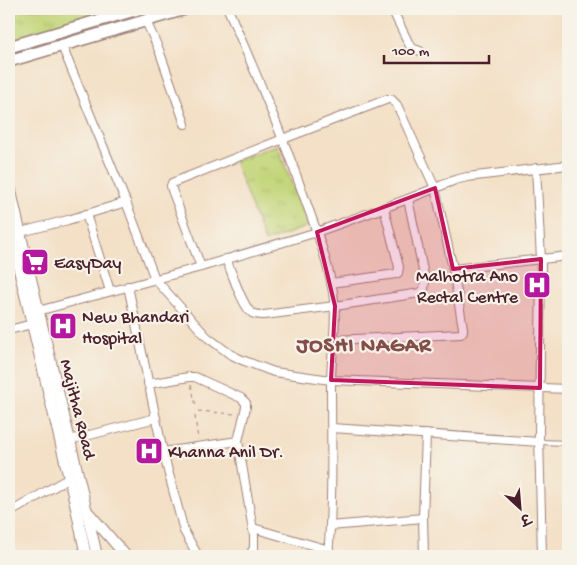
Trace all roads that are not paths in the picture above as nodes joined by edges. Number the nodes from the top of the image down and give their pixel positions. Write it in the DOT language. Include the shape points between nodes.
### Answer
graph roads {
  1 [pos="138,9"];
  2 [pos="185,9"];
  3 [pos="228,9"];
  4 [pos="392,9"];
  5 [pos="146,21"];
  6 [pos="62,46"];
  7 [pos="9,47"];
  8 [pos="420,51"];
  9 [pos="9,61"];
  10 [pos="185,124"];
  11 [pos="283,139"];
  12 [pos="568,165"];
  13 [pos="536,168"];
  14 [pos="9,182"];
  15 [pos="435,188"];
  16 [pos="408,199"];
  17 [pos="126,202"];
  18 [pos="384,208"];
  19 [pos="86,214"];
  20 [pos="13,232"];
  21 [pos="317,232"];
  22 [pos="568,256"];
  23 [pos="226,259"];
  24 [pos="541,259"];
  25 [pos="200,266"];
  26 [pos="453,268"];
  27 [pos="155,279"];
  28 [pos="331,283"];
  29 [pos="128,286"];
  30 [pos="110,291"];
  31 [pos="335,306"];
  32 [pos="38,311"];
  33 [pos="32,324"];
  34 [pos="9,330"];
  35 [pos="334,340"];
  36 [pos="331,380"];
  37 [pos="148,384"];
  38 [pos="540,388"];
  39 [pos="568,389"];
  40 [pos="156,418"];
  41 [pos="332,428"];
  42 [pos="426,434"];
  43 [pos="70,440"];
  44 [pos="238,441"];
  45 [pos="540,442"];
  46 [pos="568,443"];
  47 [pos="163,452"];
  48 [pos="69,478"];
  49 [pos="75,503"];
  50 [pos="87,510"];
  51 [pos="9,512"];
  52 [pos="423,518"];
  53 [pos="330,526"];
  54 [pos="253,528"];
  55 [pos="329,553"];
  56 [pos="86,556"];
  57 [pos="97,556"];
  58 [pos="126,556"];
  59 [pos="198,556"];
  60 [pos="249,556"];
  61 [pos="424,556"];
  62 [pos="542,556"];
  1 -- 7 [label="main road"];
  2 -- 5 [label="main road"];
  3 -- 11 [label="street"];
  4 -- 8 [label="street" via="408,43"];
  5 -- 6 [label="main road"];
  5 -- 10 [label="street"];
  6 -- 9 [label="main road"];
  6 -- 17 [label="street"];
  11 -- 15 [label="street" via="392,99"];
  11 -- 21 [label="street"];
  11 -- 25 [label="street" via="171,185"];
  12 -- 13 [label="street"];
  13 -- 15 [label="street" via="467,177"];
  13 -- 24 [label="street"];
  14 -- 20 [label="main road, Majitha Road"];
  15 -- 16 [label="street"];
  15 -- 26 [label="street"];
  16 -- 18 [label="street"];
  16 -- 31 [label="street" via="425,280 424,290 420,294"];
  17 -- 19 [label="street"];
  17 -- 27 [label="street"];
  18 -- 21 [label="street"];
  18 -- 28 [label="street" via="400,267 398,272"];
  19 -- 20 [label="street"];
  19 -- 30 [label="street"];
  20 -- 32 [label="main road, Majitha Road"];
  20 -- 33 [label="main road, Majitha Road"];
  21 -- 23 [label="street"];
  21 -- 28 [label="street"];
  22 -- 24 [label="street"];
  23 -- 25 [label="street"];
  23 -- 31 [label="street" via="245,305 252,313 264,315"];
  24 -- 26 [label="street"];
  24 -- 38 [label="street"];
  25 -- 27 [label="street"];
  26 -- 35 [label="street" via="463,328 461,334"];
  27 -- 29 [label="street"];
  27 -- 36 [label="street" via="207,337 230,354 274,372"];
  28 -- 31 [label="street"];
  29 -- 30 [label="street"];
  29 -- 37 [label="street"];
  30 -- 32 [label="street"];
  31 -- 35 [label="street"];
  32 -- 43 [label="main road, Majitha Road"];
  33 -- 34 [label="street"];
  33 -- 48 [label="main road, Majitha Road"];
  35 -- 36 [label="street"];
  36 -- 38 [label="street"];
  36 -- 41 [label="street"];
  37 -- 40 [label="street"];
  37 -- 44 [label="street" via="195,377 241,398 246,407"];
  38 -- 39 [label="street"];
  38 -- 45 [label="street"];
  40 -- 43 [label="street"];
  40 -- 47 [label="street"];
  41 -- 42 [label="street"];
  41 -- 53 [label="street"];
  42 -- 45 [label="street"];
  42 -- 52 [label="street"];
  43 -- 50 [label="main road, Majitha Road"];
  44 -- 47 [label="street"];
  44 -- 54 [label="street"];
  45 -- 46 [label="lane"];
  45 -- 62 [label="street"];
  47 -- 59 [label="street" via="184,531"];
  48 -- 49 [label="main road, Majitha Road"];
  48 -- 51 [label="street"];
  49 -- 50 [label="main road"];
  49 -- 56 [label="main road, Majitha Road"];
  50 -- 57 [label="main road, Majitha Road"];
  50 -- 58 [label="main road"];
  52 -- 53 [label="street"];
  52 -- 61 [label="street"];
  53 -- 55 [label="street"];
  54 -- 55 [label="street"];
  54 -- 60 [label="street" via="254,548"];
}
